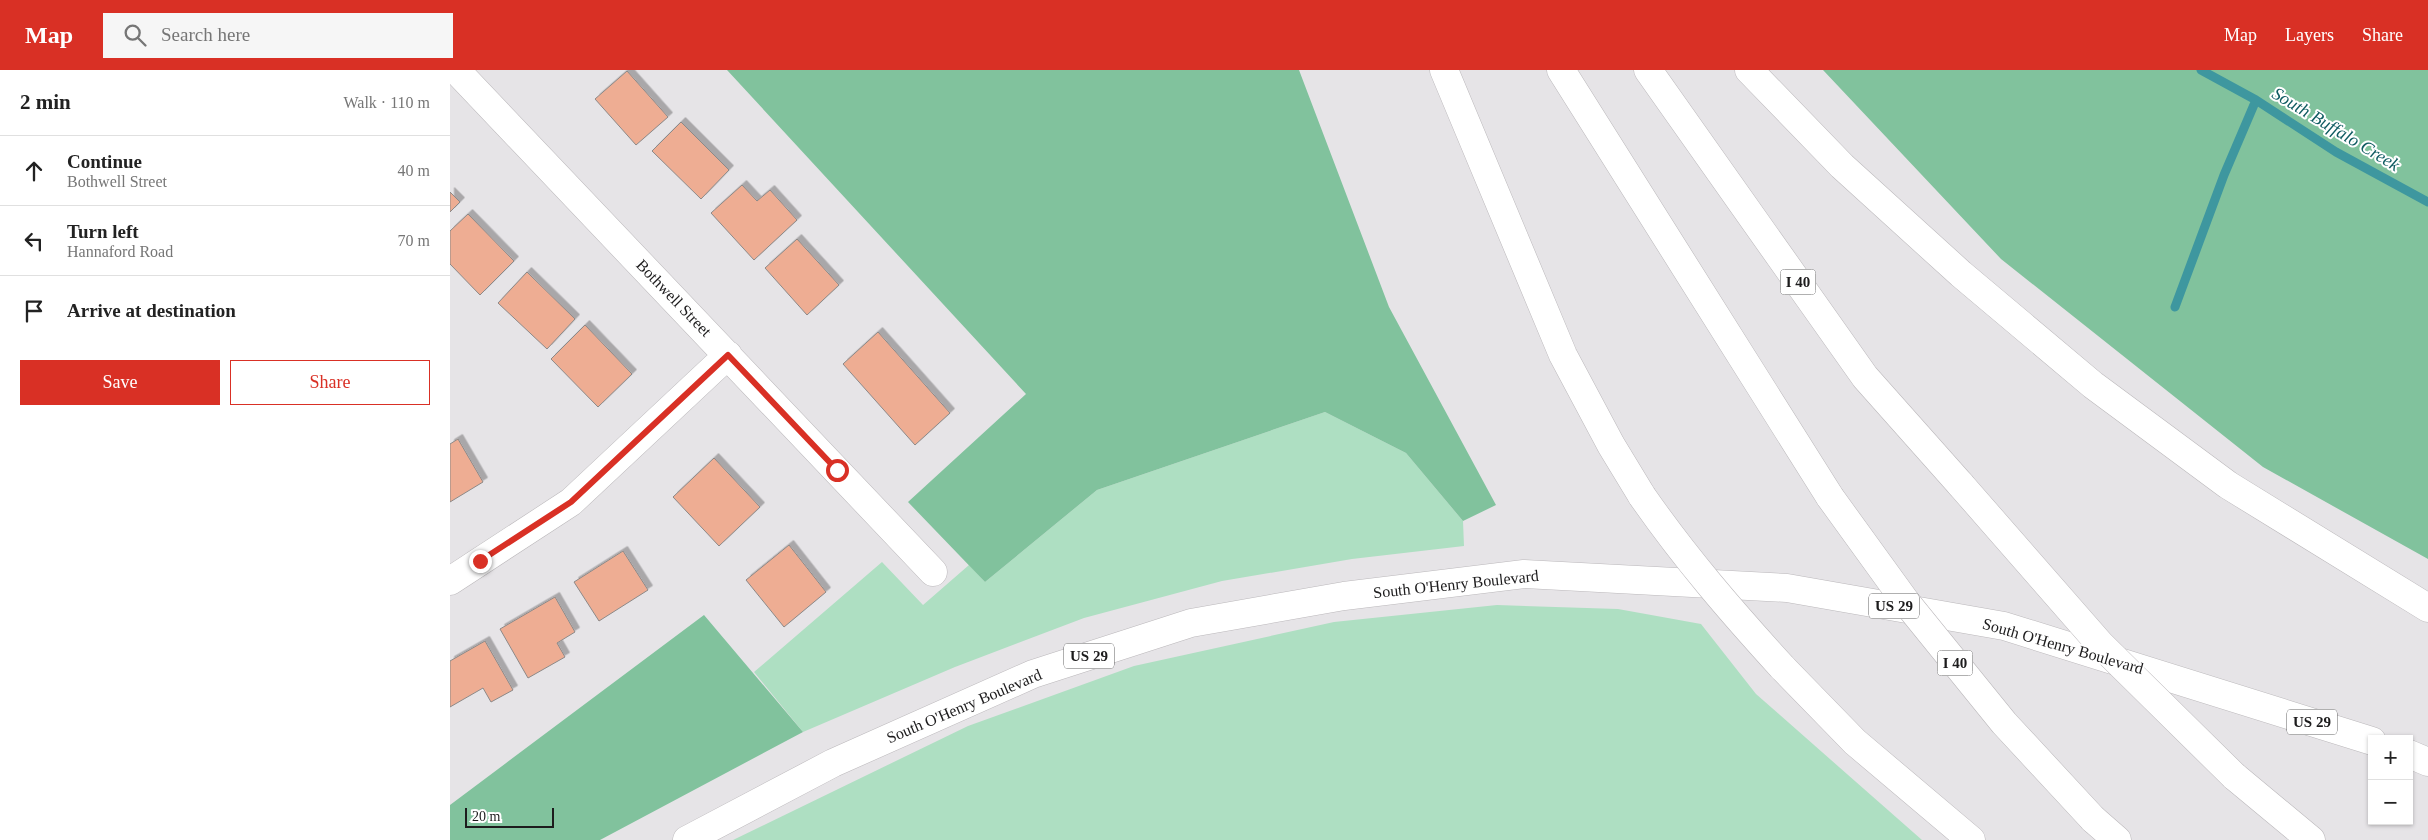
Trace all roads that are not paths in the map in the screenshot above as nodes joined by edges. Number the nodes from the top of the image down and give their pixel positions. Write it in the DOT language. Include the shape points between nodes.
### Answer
graph roads {
  1 [pos="456,70"];
  2 [pos="1444,70"];
  3 [pos="1561,70"];
  4 [pos="1648,70"];
  5 [pos="1749,70"];
  6 [pos="728,355"];
  7 [pos="933,572"];
  8 [pos="450,581"];
  9 [pos="2428,608"];
  10 [pos="2368,740"];
  11 [pos="2413,756"];
  12 [pos="2428,762"];
  13 [pos="687,840"];
  14 [pos="1971,840"];
  15 [pos="2117,840"];
  16 [pos="2310,840"];
  1 -- 6 [label="main road, Bothwell Street"];
  2 -- 14 [label="main road, bridge" via="1563,355 1642,496 1718,597 1782,667 1855,742"];
  3 -- 15 [label="main road, I 40, bridge" via="1830,497 1906,602 2004,723 2093,819"];
  4 -- 16 [label="main road, I 40, bridge" via="1865,377 2100,644 2234,776"];
  5 -- 9 [label="main road" via="1842,166 1961,274 2092,385 2228,485"];
  6 -- 7 [label="main road, Bothwell Street"];
  6 -- 8 [label="main road" via="571,502"];
  10 -- 13 [label="main road, South O'Henry Boulevard / US 29" via="2004,626 1787,588 1524,574 1344,596 1191,623 1033,674 833,762"];
  11 -- 12 [label="main road"];
}
